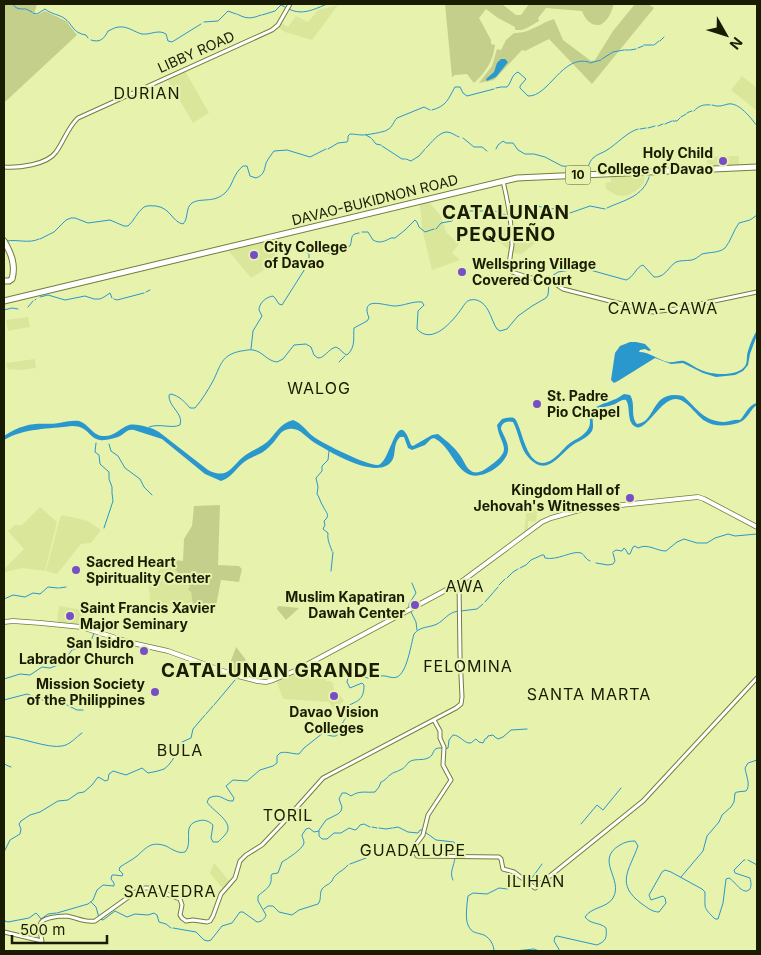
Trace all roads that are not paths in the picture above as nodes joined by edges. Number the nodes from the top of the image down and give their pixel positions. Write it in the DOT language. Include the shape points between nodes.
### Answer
graph roads {
  1 [pos="290,4"];
  2 [pos="4,167"];
  3 [pos="757,167"];
  4 [pos="503,180"];
  5 [pos="4,241"];
  6 [pos="4,281"];
  7 [pos="757,292"];
  8 [pos="4,301"];
  9 [pos="757,527"];
  10 [pos="460,583"];
  11 [pos="4,622"];
  12 [pos="757,678"];
  13 [pos="434,720"];
  14 [pos="4,932"];
  1 -- 2 [label="street, LIBBY ROAD" via="272,30 78,118 50,157 23,167"];
  3 -- 4 [label="highway, DAVAO-BUKIDNON ROAD / 10" via="530,176"];
  4 -- 7 [label="street" via="512,228 509,268 512,272 653,312"];
  4 -- 8 [label="highway, DAVAO-BUKIDNON ROAD / 10"];
  5 -- 6 [label="highway" via="11,254 13,268 12,279"];
  9 -- 10 [label="main road" via="699,498 582,508 545,520"];
  10 -- 11 [label="main road" via="292,673 266,682 250,680 170,652 78,626"];
  10 -- 13 [label="street" via="462,700 456,708"];
  12 -- 13 [label="street" via="643,801 535,888 513,872 503,869 499,857 417,856 414,847 423,834 426,818 451,780 444,766 444,747"];
  13 -- 14 [label="street" via="321,780 262,845 240,861 236,878 221,894 209,922 185,920 180,915 180,899 145,888 94,921 67,916 42,921 42,941"];
}
